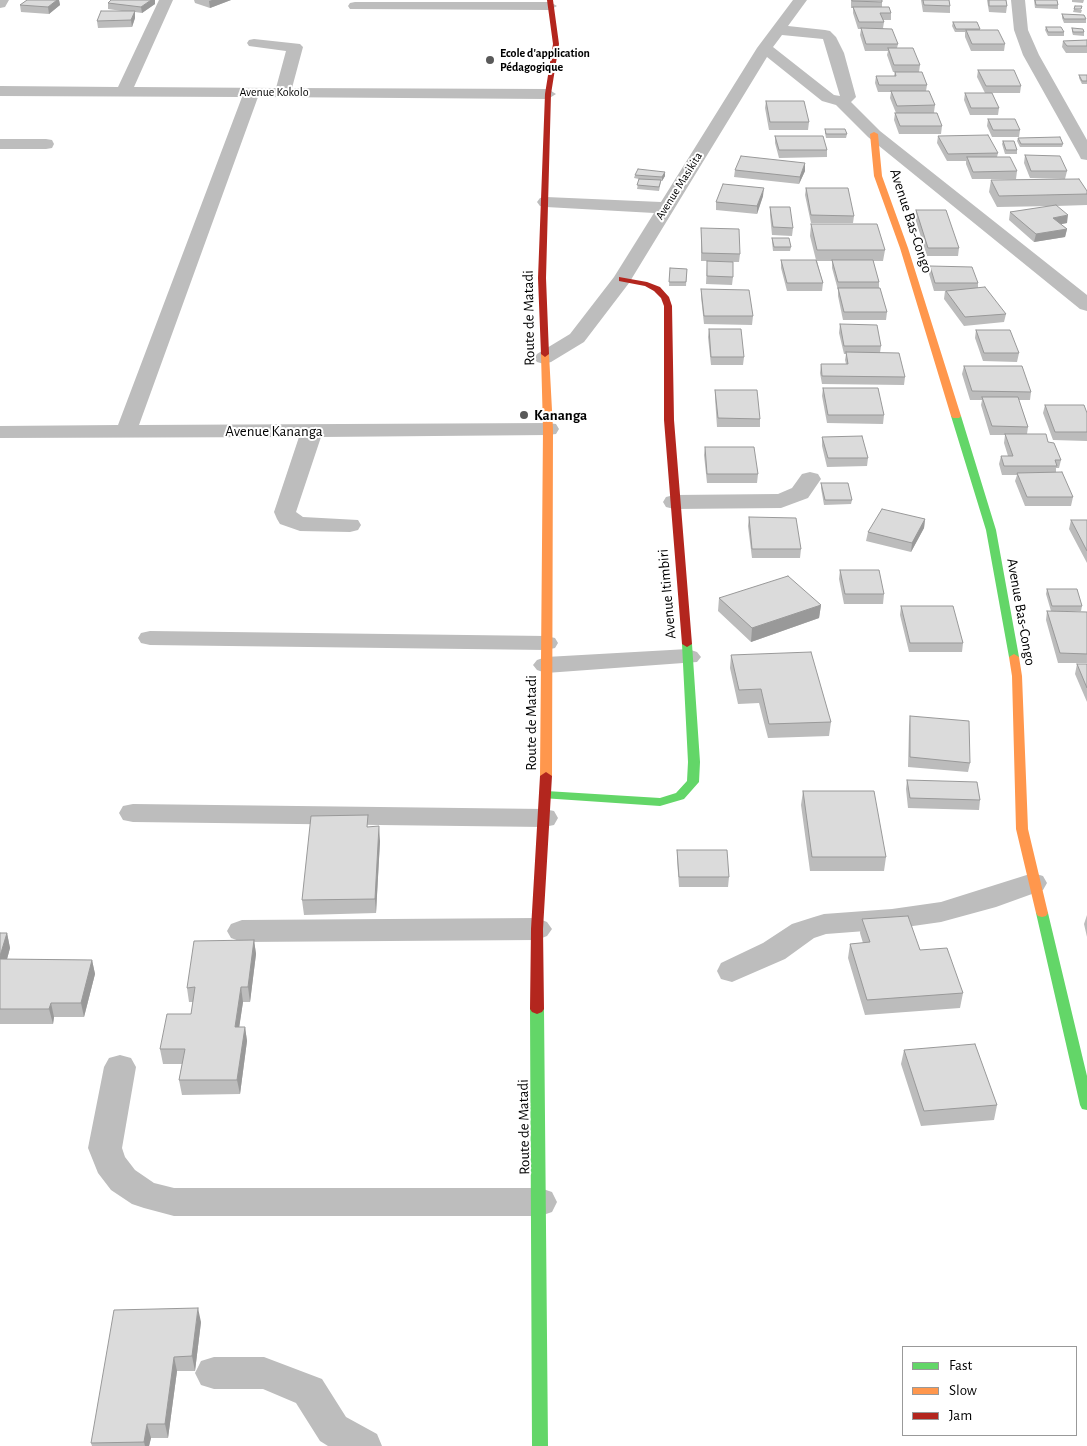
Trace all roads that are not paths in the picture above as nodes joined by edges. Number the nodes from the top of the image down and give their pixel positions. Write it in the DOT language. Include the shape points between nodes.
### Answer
graph roads {
  1 [pos="2,0"];
  2 [pos="166,0"];
  3 [pos="800,0"];
  4 [pos="1018,0"];
  5 [pos="550,3"];
  6 [pos="0,4"];
  7 [pos="355,6"];
  8 [pos="778,30"];
  9 [pos="254,43"];
  10 [pos="765,48"];
  11 [pos="124,91"];
  12 [pos="0,92"];
  13 [pos="252,92"];
  14 [pos="284,92"];
  15 [pos="548,94"];
  16 [pos="842,102"];
  17 [pos="874,134"];
  18 [pos="0,144"];
  19 [pos="46,144"];
  20 [pos="1087,155"];
  21 [pos="546,202"];
  22 [pos="666,208"];
  23 [pos="622,279"];
  24 [pos="1087,305"];
  25 [pos="544,358"];
  26 [pos="548,429"];
  27 [pos="312,431"];
  28 [pos="0,432"];
  29 [pos="126,432"];
  30 [pos="810,479"];
  31 [pos="674,502"];
  32 [pos="350,525"];
  33 [pos="150,638"];
  34 [pos="546,654"];
  35 [pos="688,657"];
  36 [pos="545,806"];
  37 [pos="133,813"];
  38 [pos="1033,883"];
  39 [pos="536,929"];
  40 [pos="242,931"];
  41 [pos="732,971"];
  42 [pos="120,1067"];
  43 [pos="1087,1105"];
  44 [pos="540,1202"];
  45 [pos="214,1373"];
  46 [pos="363,1446"];
  47 [pos="540,1446"];
  1 -- 6 [label="street"];
  2 -- 11 [label="street"];
  3 -- 8 [label="street, Avenue Masikita"];
  4 -- 20 [label="street" via="1021,30 1030,55"];
  5 -- 7 [label="street"];
  5 -- 15 [label="street, Route de Matadi" via="556,44"];
  8 -- 10 [label="street, Avenue Masikita"];
  8 -- 16 [label="street" via="825,34 828,37 836,53 848,97"];
  9 -- 14 [label="street" via="295,47"];
  10 -- 16 [label="street" via="828,98"];
  10 -- 22 [label="street, Avenue Masikita"];
  11 -- 12 [label="street, Avenue Kokolo"];
  11 -- 13 [label="street, Avenue Kokolo"];
  13 -- 14 [label="street, Avenue Kokolo"];
  13 -- 29 [label="street"];
  14 -- 15 [label="street, Avenue Kokolo"];
  15 -- 21 [label="street, Route de Matadi"];
  16 -- 17 [label="street"];
  17 -- 24 [label="street"];
  17 -- 38 [label="street, Avenue Bas-Congo" via="878,176 904,248 990,530 1017,676 1022,829"];
  18 -- 19 [label="street"];
  21 -- 22 [label="street"];
  21 -- 25 [label="street, Route de Matadi" via="542,278"];
  22 -- 23 [label="street, Avenue Masikita"];
  23 -- 25 [label="street, Avenue Masikita" via="577,338"];
  23 -- 31 [label="street, Avenue Itimbiri" via="657,289 668,306"];
  25 -- 26 [label="street, Route de Matadi"];
  26 -- 27 [label="street, Avenue Kananga"];
  26 -- 34 [label="street, Route de Matadi"];
  27 -- 29 [label="street, Avenue Kananga"];
  27 -- 32 [label="street" via="285,512 288,519 300,524"];
  28 -- 29 [label="street, Avenue Kananga"];
  30 -- 31 [label="street" via="800,493 781,501"];
  31 -- 35 [label="street, Avenue Itimbiri"];
  33 -- 34 [label="street"];
  34 -- 35 [label="street"];
  34 -- 36 [label="street, Route de Matadi"];
  35 -- 36 [label="street, Avenue Itimbiri" via="693,782 680,796 660,802"];
  36 -- 37 [label="street"];
  36 -- 39 [label="street, Route de Matadi"];
  38 -- 41 [label="street" via="941,912 824,924 803,931 774,952"];
  38 -- 43 [label="street, Avenue Bas-Congo"];
  39 -- 40 [label="street"];
  39 -- 44 [label="street, Route de Matadi"];
  42 -- 44 [label="street" via="105,1148 110,1163 123,1180 144,1194 174,1202"];
  44 -- 47 [label="street, Route de Matadi"];
  45 -- 46 [label="street" via="264,1373 309,1391 333,1429"];
}
